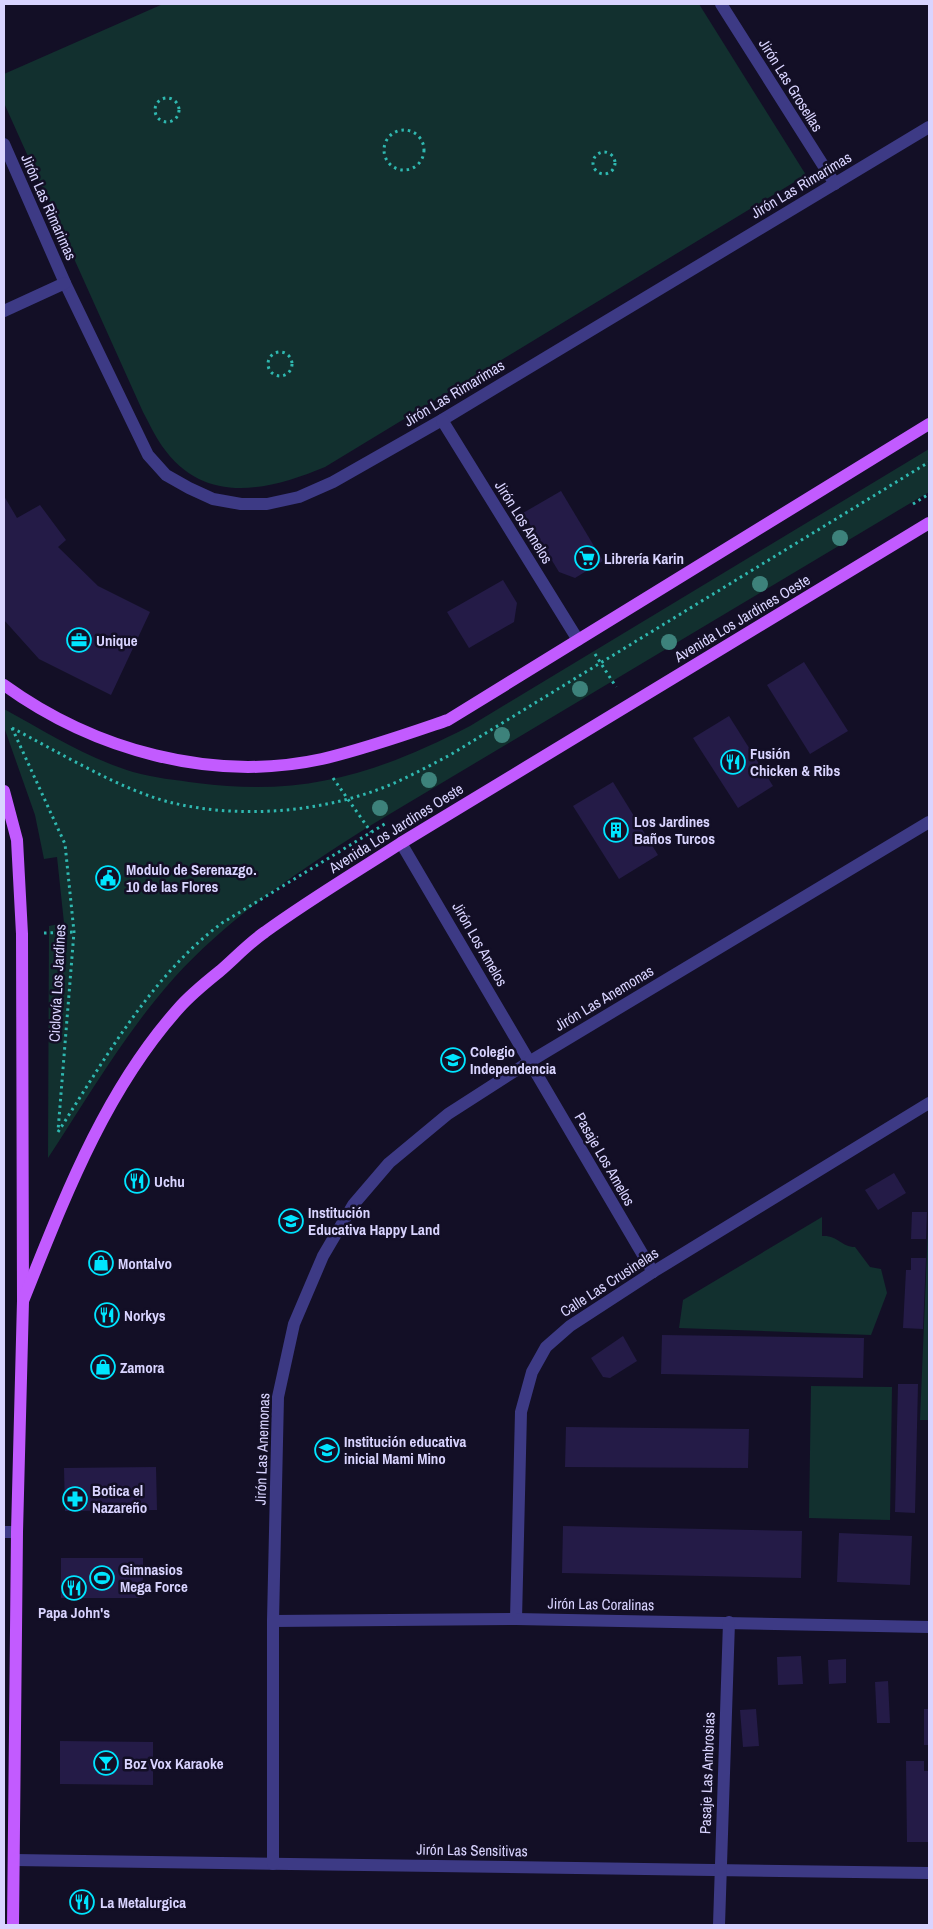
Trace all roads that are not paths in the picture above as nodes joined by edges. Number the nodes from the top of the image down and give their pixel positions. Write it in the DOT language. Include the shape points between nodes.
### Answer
graph roads {
  1 [pos="722,4"];
  2 [pos="929,127"];
  3 [pos="4,144"];
  4 [pos="835,184"];
  5 [pos="64,284"];
  6 [pos="4,311"];
  7 [pos="442,420"];
  8 [pos="929,424"];
  9 [pos="929,523"];
  10 [pos="581,638"];
  11 [pos="4,685"];
  12 [pos="4,791"];
  13 [pos="929,822"];
  14 [pos="401,843"];
  15 [pos="529,1062"];
  16 [pos="929,1103"];
  17 [pos="652,1272"];
  18 [pos="23,1301"];
  19 [pos="4,1532"];
  20 [pos="17,1532"];
  21 [pos="516,1619"];
  22 [pos="273,1621"];
  23 [pos="729,1622"];
  24 [pos="929,1627"];
  25 [pos="14,1860"];
  26 [pos="273,1864"];
  27 [pos="721,1869"];
  28 [pos="929,1872"];
  29 [pos="13,1925"];
  30 [pos="719,1925"];
  1 -- 4 [label="street, Jirón Las Grosellas"];
  2 -- 4 [label="street, Jirón Las Rimarimas"];
  3 -- 5 [label="street, Jirón Las Rimarimas"];
  4 -- 7 [label="street, Jirón Las Rimarimas"];
  5 -- 6 [label="street, Jirón Las Rimarimas"];
  5 -- 7 [label="street, Jirón Las Rimarimas" via="148,455 166,475 213,499 267,504 299,497 333,482"];
  7 -- 10 [label="street, Jirón Los Amelos"];
  8 -- 10 [label="main road"];
  9 -- 14 [label="main road, Avenida Los Jardines Oeste"];
  10 -- 11 [label="main road" via="448,720 380,744 320,759 267,766 212,766 156,757 70,724"];
  12 -- 18 [label="main road" via="17,840 21,902"];
  13 -- 15 [label="street, Jirón Las Anemonas"];
  14 -- 15 [label="street, Jirón Los Amelos"];
  14 -- 18 [label="main road, Avenida Los Jardines Oeste" via="264,932 169,1020 124,1084 72,1180"];
  15 -- 17 [label="street, Pasaje Los Amelos"];
  15 -- 22 [label="street, Jirón Las Anemonas" via="448,1114 389,1163 353,1206 323,1256 294,1324 278,1397"];
  16 -- 17 [label="street, Calle Las Crusinelas"];
  17 -- 21 [label="street, Calle Las Crusinelas" via="570,1326 546,1348 532,1372 521,1412"];
  18 -- 20 [label="main road"];
  19 -- 20 [label="street"];
  20 -- 25 [label="main road"];
  21 -- 22 [label="street, Jirón Las Coralinas"];
  21 -- 23 [label="street, Jirón Las Coralinas"];
  22 -- 26 [label="street, Jirón Las Anemonas"];
  23 -- 24 [label="street, Jirón Las Coralinas"];
  23 -- 27 [label="street, Pasaje Las Ambrosias"];
  25 -- 26 [label="street, Jirón Las Sensitivas"];
  25 -- 29 [label="main road"];
  26 -- 27 [label="street, Jirón Las Sensitivas"];
  27 -- 28 [label="street, Jirón Las Sensitivas"];
  27 -- 30 [label="street, Pasaje Las Ambrosias"];
}
